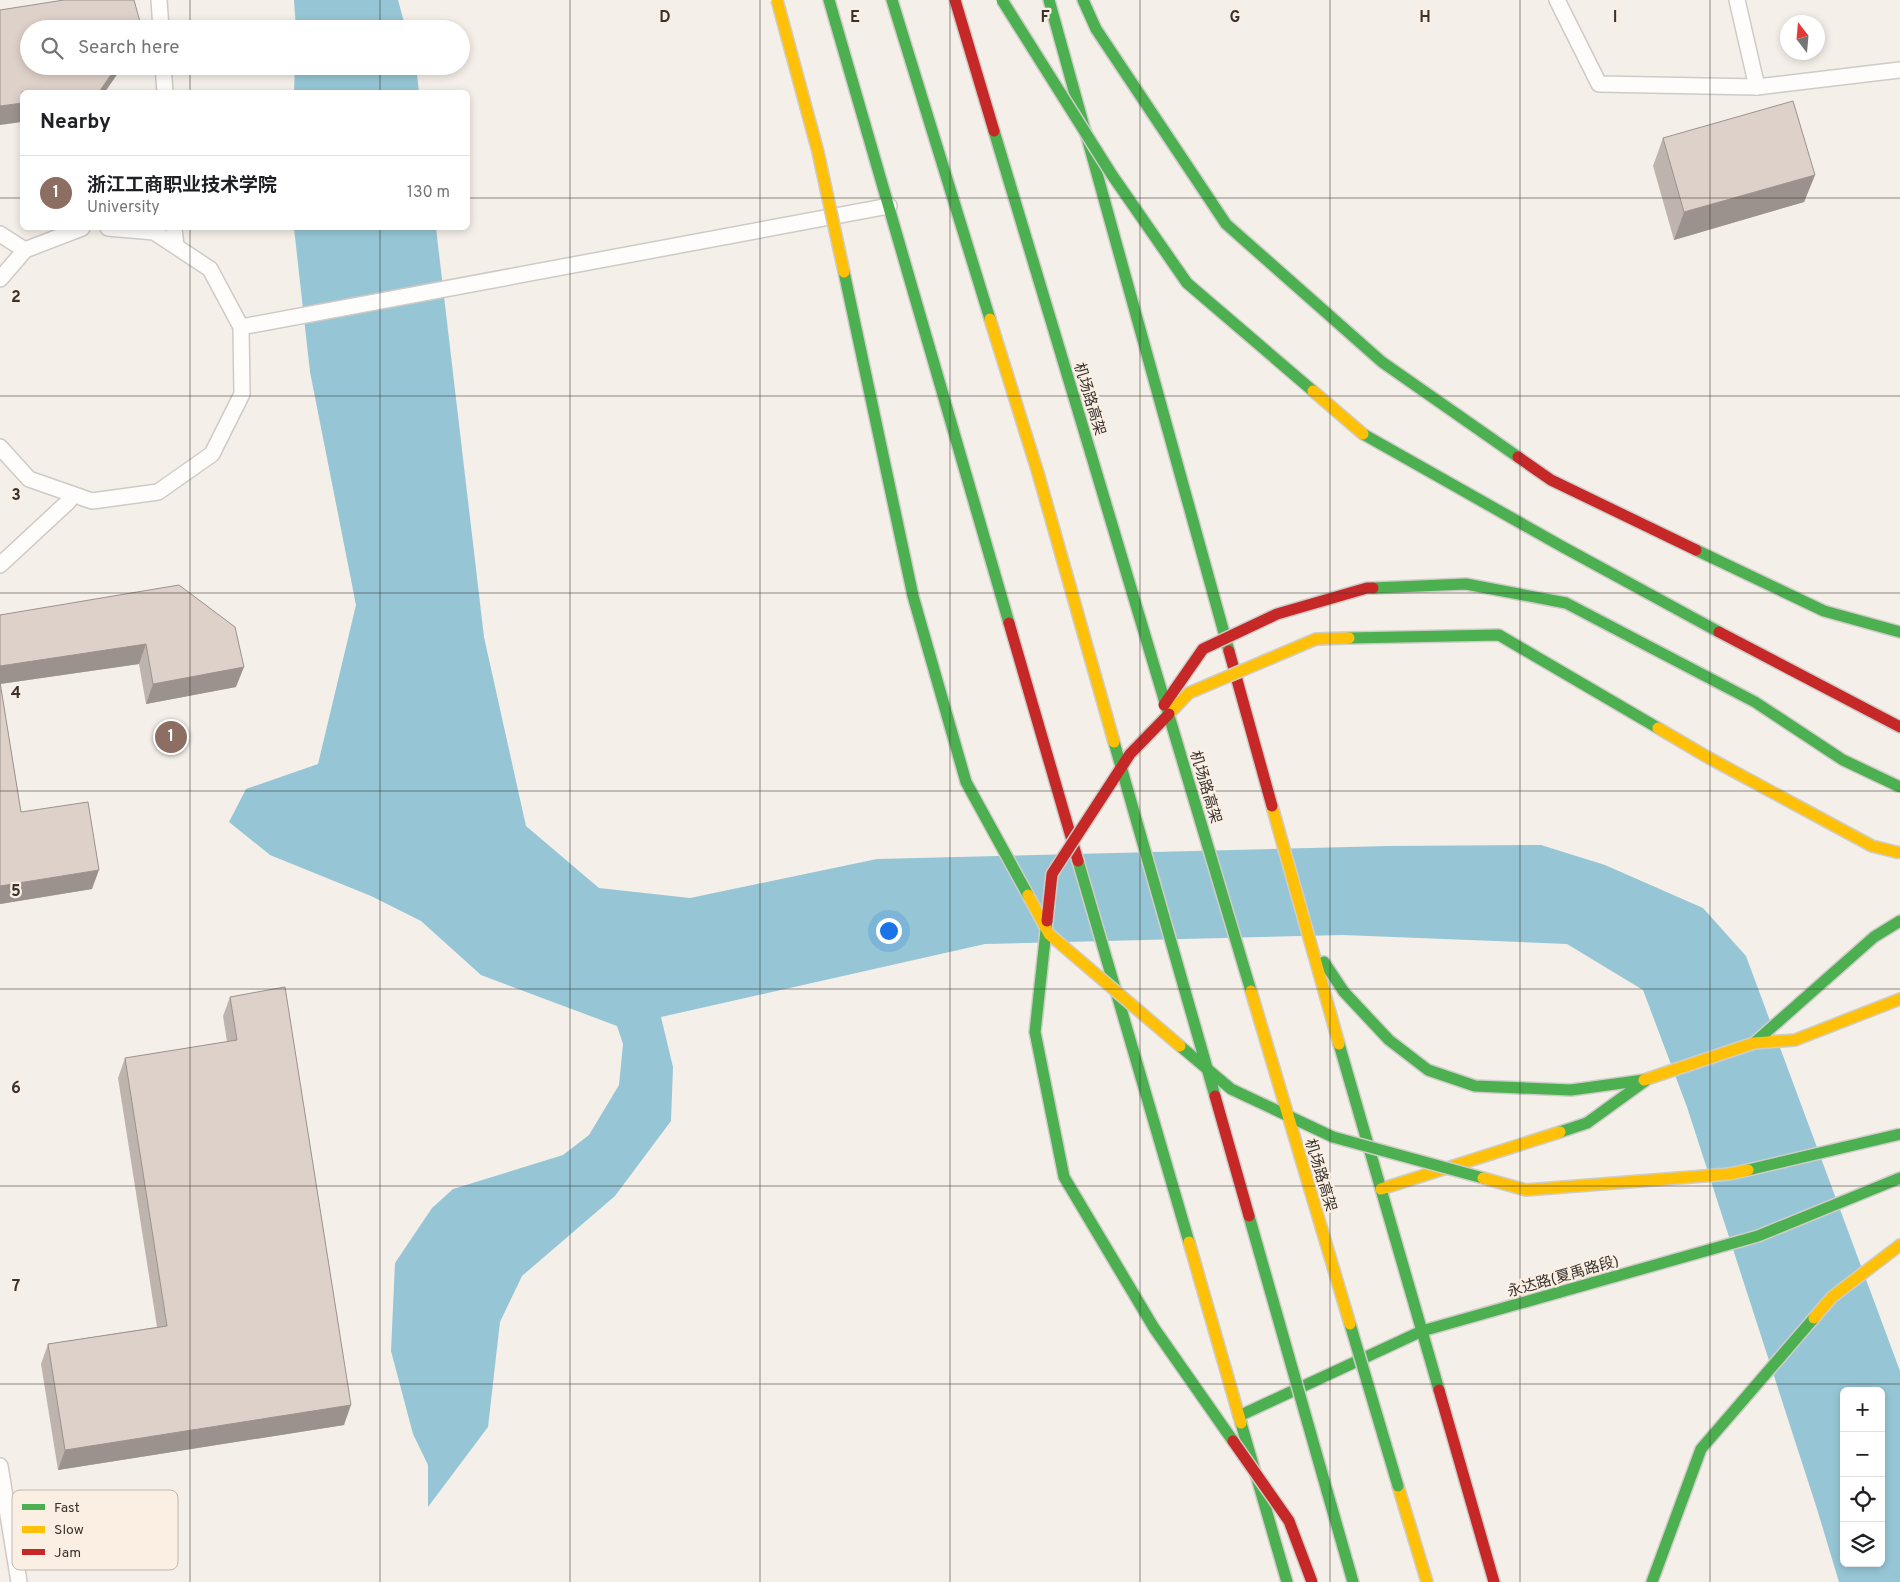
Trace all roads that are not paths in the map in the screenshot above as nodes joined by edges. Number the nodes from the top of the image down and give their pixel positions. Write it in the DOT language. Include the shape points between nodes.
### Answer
graph roads {
  1 [pos="159,0"];
  2 [pos="777,0"];
  3 [pos="829,0"];
  4 [pos="892,0"];
  5 [pos="955,0"];
  6 [pos="1002,0"];
  7 [pos="1049,0"];
  8 [pos="1083,0"];
  9 [pos="1557,0"];
  10 [pos="1737,0"];
  11 [pos="160,20"];
  12 [pos="1900,70"];
  13 [pos="164,75"];
  14 [pos="1757,87"];
  15 [pos="165,90"];
  16 [pos="889,206"];
  17 [pos="77,230"];
  18 [pos="131,230"];
  19 [pos="174,230"];
  20 [pos="0,234"];
  21 [pos="176,246"];
  22 [pos="25,250"];
  23 [pos="0,279"];
  24 [pos="241,328"];
  25 [pos="0,447"];
  26 [pos="69,501"];
  27 [pos="0,565"];
  28 [pos="1900,632"];
  29 [pos="1900,727"];
  30 [pos="1130,754"];
  31 [pos="1900,787"];
  32 [pos="1900,853"];
  33 [pos="1900,921"];
  34 [pos="1307,936"];
  35 [pos="1900,999"];
  36 [pos="1754,1043"];
  37 [pos="1646,1080"];
  38 [pos="1900,1134"];
  39 [pos="1896,1180"];
  40 [pos="1381,1189"];
  41 [pos="1900,1245"];
  42 [pos="1422,1332"];
  43 [pos="1239,1416"];
  44 [pos="0,1466"];
  45 [pos="12,1539"];
  46 [pos="1287,1582"];
  47 [pos="1312,1582"];
  48 [pos="1352,1582"];
  49 [pos="1427,1582"];
  50 [pos="1494,1582"];
  51 [pos="1652,1582"];
  1 -- 11 [label="lane"];
  2 -- 38 [label="main road, bridge" via="818,152 913,596 966,782 1049,934 1231,1089 1333,1137 1526,1190 1729,1174"];
  3 -- 16 [label="main road"];
  4 -- 48 [label="main road, bridge" via="1038,473"];
  5 -- 49 [label="main road, 机场路高架, bridge"];
  6 -- 29 [label="main road, bridge" via="1112,175 1187,283 1363,434 1494,510"];
  7 -- 34 [label="main road"];
  8 -- 28 [label="main road" via="1096,29 1226,224 1382,362 1551,480 1824,611"];
  9 -- 14 [label="lane" via="1599,84"];
  10 -- 14 [label="lane"];
  12 -- 14 [label="lane"];
  13 -- 15 [label="lane"];
  16 -- 24 [label="lane"];
  16 -- 43 [label="main road"];
  17 -- 22 [label="lane"];
  18 -- 21 [label="lane" via="154,232"];
  19 -- 21 [label="lane"];
  20 -- 22 [label="lane"];
  21 -- 24 [label="lane" via="210,269"];
  22 -- 23 [label="lane"];
  24 -- 25 [label="lane" via="242,394 230,419 212,454 158,492 92,501 29,479"];
  26 -- 27 [label="lane"];
  30 -- 31 [label="main road, bridge" via="1203,649 1277,614 1367,588 1466,584 1566,603 1754,702 1844,760"];
  30 -- 32 [label="main road, bridge" via="1189,693 1316,639 1499,635 1709,758 1872,846"];
  30 -- 47 [label="main road, bridge" via="1052,874 1035,1032 1064,1177 1154,1328 1289,1521"];
  33 -- 36 [label="main road" via="1874,937"];
  34 -- 37 [label="main road" via="1344,992 1389,1040 1428,1070 1474,1086 1513,1088 1571,1090"];
  34 -- 40 [label="main road"];
  35 -- 36 [label="main road" via="1795,1040"];
  36 -- 37 [label="main road"];
  37 -- 40 [label="main road" via="1587,1123"];
  39 -- 42 [label="main road, 永达路(夏禹路段)" via="1758,1236"];
  40 -- 42 [label="main road"];
  41 -- 51 [label="main road" via="1832,1298 1701,1450"];
  42 -- 43 [label="main road, 永达路(夏禹路段)"];
  42 -- 50 [label="main road"];
  43 -- 46 [label="main road"];
  44 -- 45 [label="lane"];
}
